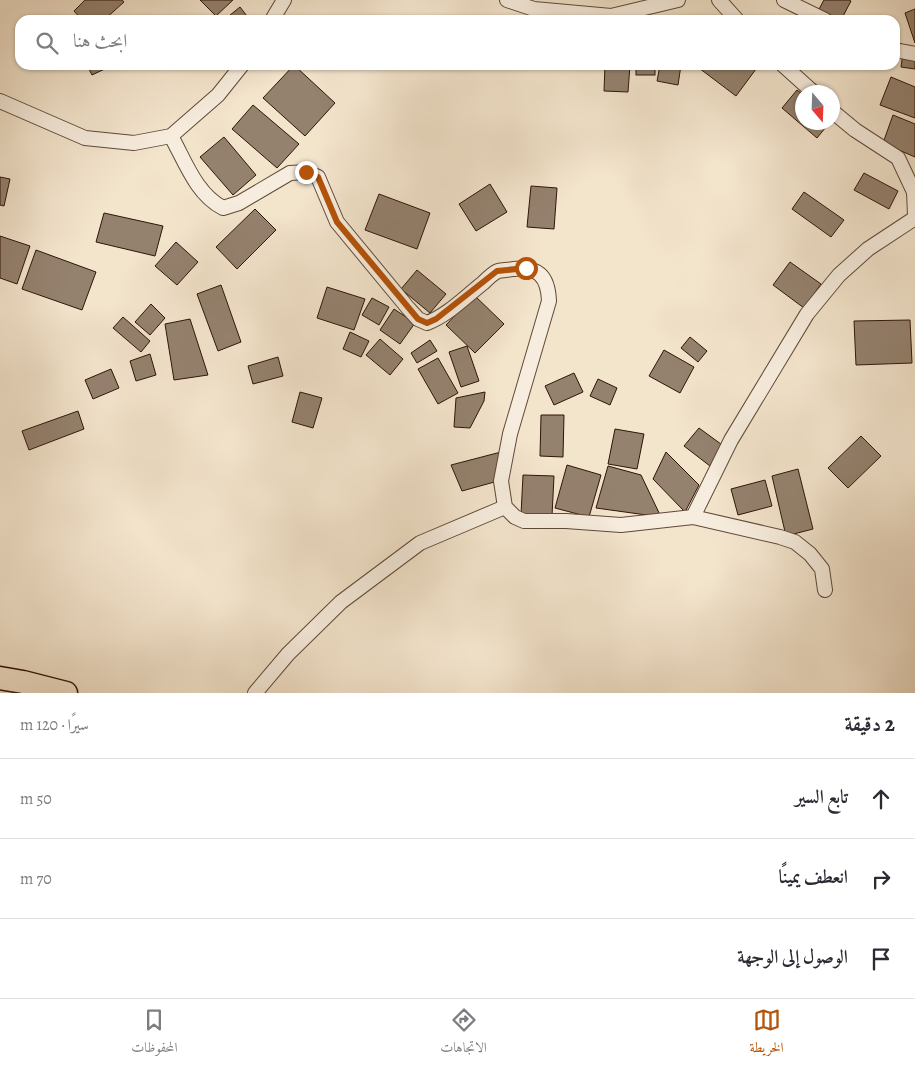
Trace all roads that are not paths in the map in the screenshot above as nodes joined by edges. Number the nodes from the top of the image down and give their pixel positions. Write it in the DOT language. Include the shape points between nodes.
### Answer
graph roads {
  1 [pos="284,0"];
  2 [pos="507,0"];
  3 [pos="678,0"];
  4 [pos="719,0"];
  5 [pos="784,0"];
  6 [pos="275,15"];
  7 [pos="600,15"];
  8 [pos="615,15"];
  9 [pos="732,15"];
  10 [pos="815,15"];
  11 [pos="900,51"];
  12 [pos="915,54"];
  13 [pos="238,70"];
  14 [pos="788,70"];
  15 [pos="804,85"];
  16 [pos="0,101"];
  17 [pos="840,118"];
  18 [pos="171,136"];
  19 [pos="915,192"];
  20 [pos="915,216"];
  21 [pos="505,507"];
  22 [pos="693,517"];
  23 [pos="825,590"];
  24 [pos="0,678"];
  25 [pos="66,693"];
  26 [pos="255,693"];
  1 -- 6 [label="street"];
  2 -- 7 [label="street" via="534,9"];
  3 -- 8 [label="street"];
  4 -- 9 [label="street"];
  5 -- 10 [label="street"];
  11 -- 12 [label="street"];
  13 -- 18 [label="street" via="218,95"];
  14 -- 15 [label="street"];
  16 -- 18 [label="street" via="85,138 134,143"];
  17 -- 19 [label="street" via="898,158"];
  18 -- 21 [label="street" via="200,190 223,208 239,203 290,173 306,172 318,177 337,222 413,314 427,323 448,311 497,271 526,268 536,271 548,289 549,301 510,434 501,481"];
  19 -- 20 [label="street"];
  20 -- 22 [label="street" via="868,249 839,275 807,314 731,440"];
  21 -- 22 [label="street" via="515,517 524,520 622,525"];
  21 -- 26 [label="street" via="420,543 340,602 288,654"];
  22 -- 23 [label="street" via="795,542 822,569"];
  24 -- 25 [label="main road"];
}
